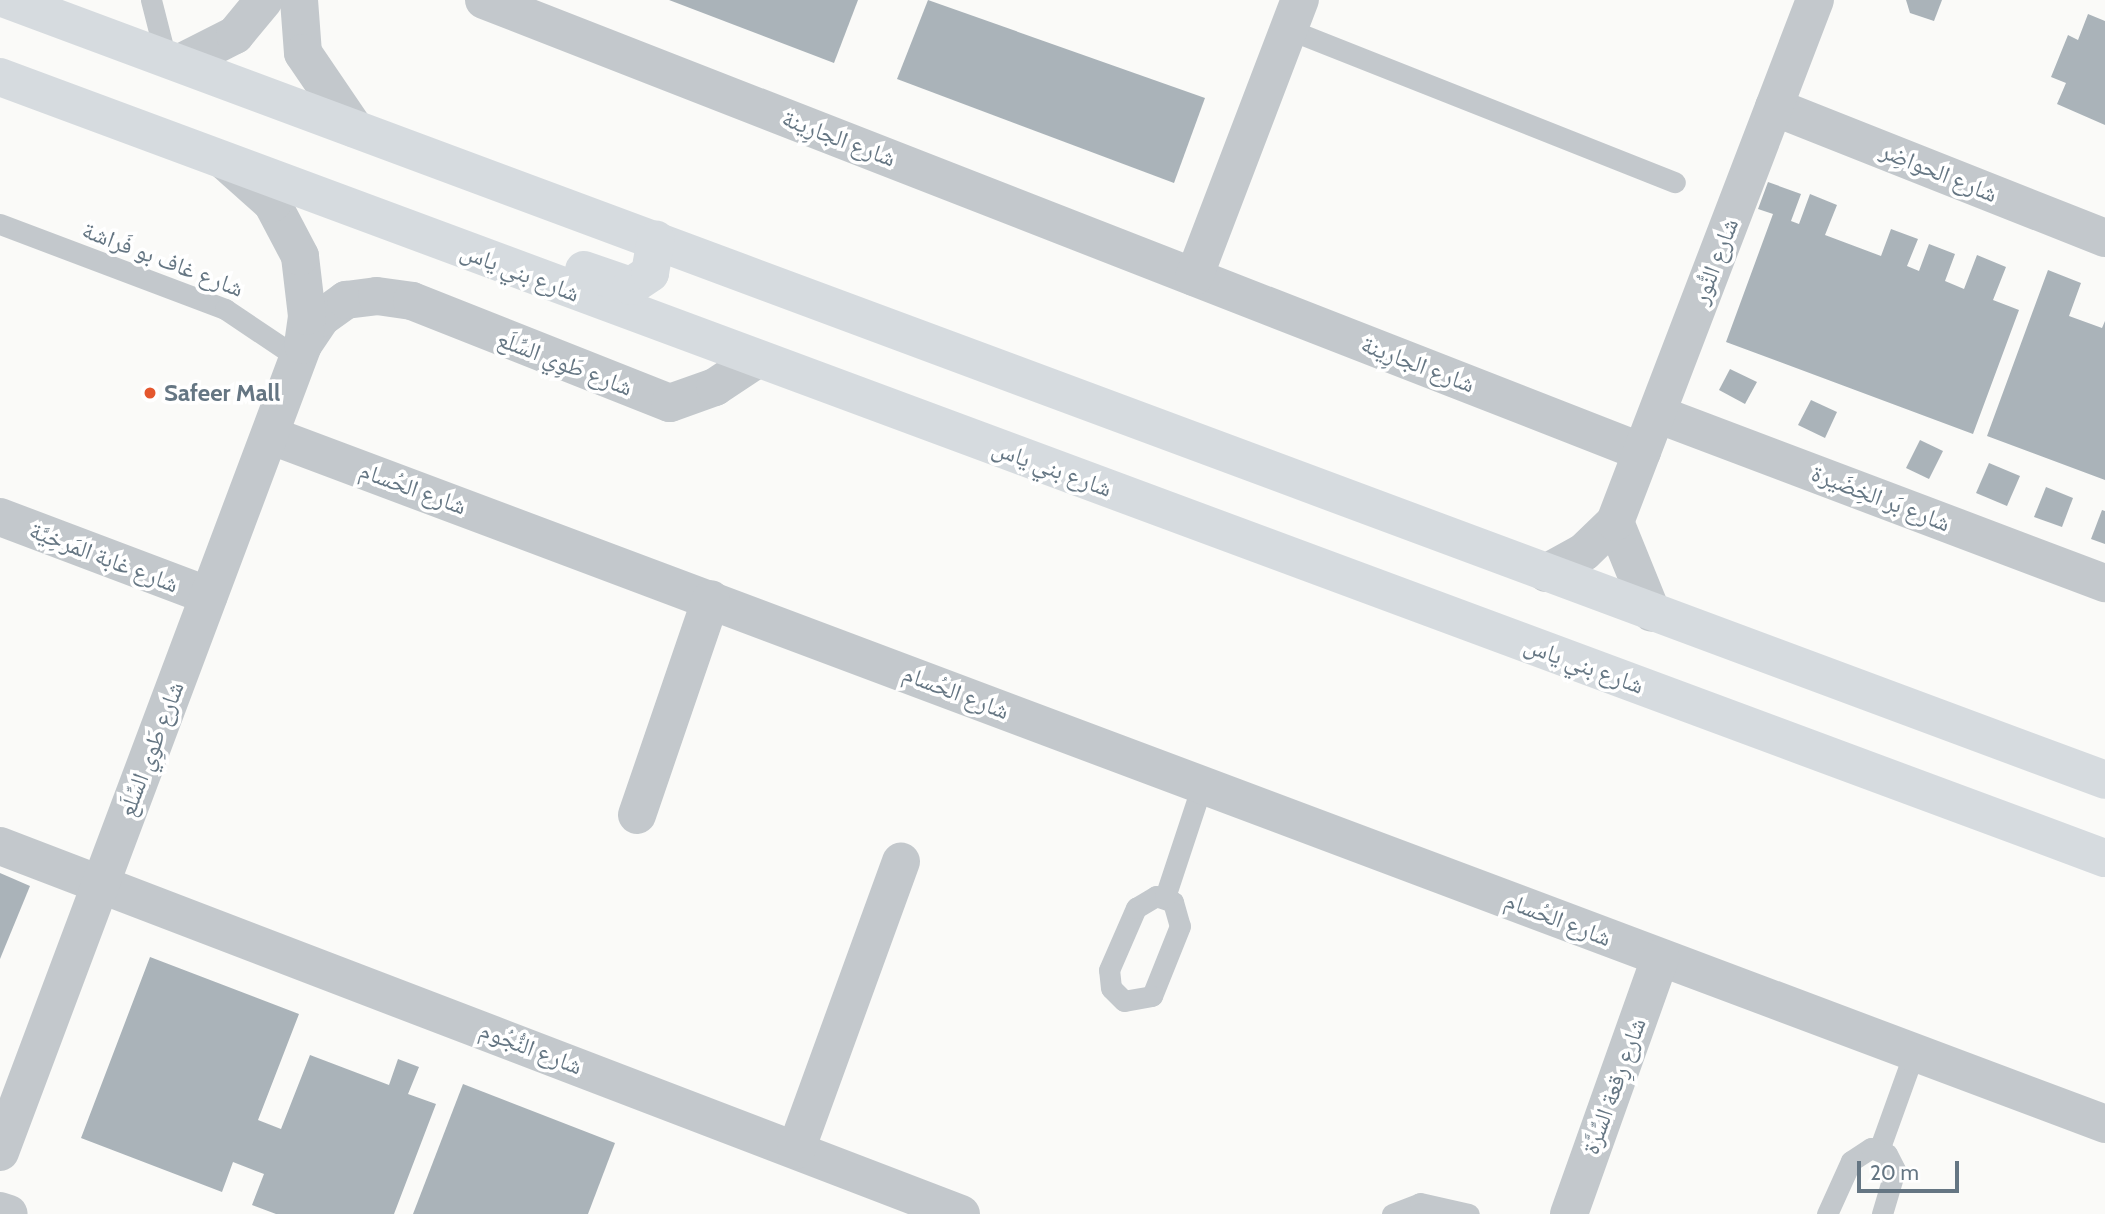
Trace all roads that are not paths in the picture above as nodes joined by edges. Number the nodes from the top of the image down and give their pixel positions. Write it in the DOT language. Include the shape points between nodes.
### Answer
graph roads {
  1 [pos="8,0"];
  2 [pos="150,0"];
  3 [pos="264,0"];
  4 [pos="299,0"];
  5 [pos="484,0"];
  6 [pos="1815,0"];
  7 [pos="1294,15"];
  8 [pos="173,61"];
  9 [pos="0,77"];
  10 [pos="1774,107"];
  11 [pos="354,128"];
  12 [pos="228,163"];
  13 [pos="1675,182"];
  14 [pos="0,224"];
  15 [pos="2105,238"];
  16 [pos="656,240"];
  17 [pos="464,251"];
  18 [pos="1194,277"];
  19 [pos="300,352"];
  20 [pos="757,359"];
  21 [pos="1657,414"];
  22 [pos="272,436"];
  23 [pos="1642,452"];
  24 [pos="0,517"];
  25 [pos="1615,522"];
  26 [pos="1546,573"];
  27 [pos="2105,583"];
  28 [pos="209,596"];
  29 [pos="711,599"];
  30 [pos="1652,613"];
  31 [pos="2105,780"];
  32 [pos="1202,785"];
  33 [pos="637,816"];
  34 [pos="0,846"];
  35 [pos="2105,858"];
  36 [pos="901,862"];
  37 [pos="101,882"];
  38 [pos="1165,897"];
  39 [pos="1660,958"];
  40 [pos="1914,1053"];
  41 [pos="2105,1125"];
  42 [pos="796,1150"];
  43 [pos="1879,1150"];
  44 [pos="0,1152"];
  45 [pos="0,1211"];
  46 [pos="9,1214"];
  47 [pos="961,1214"];
  48 [pos="1392,1214"];
  49 [pos="1469,1214"];
  50 [pos="1569,1214"];
  51 [pos="1827,1214"];
  52 [pos="1882,1214"];
  1 -- 8 [label="main road"];
  2 -- 8 [label="lane"];
  3 -- 8 [label="street" via="235,35"];
  4 -- 11 [label="street" via="303,53"];
  5 -- 18 [label="street, شارع الجارِينة"];
  6 -- 10 [label="street, شارع النُّور"];
  7 -- 13 [label="lane"];
  7 -- 18 [label="street"];
  8 -- 11 [label="main road"];
  9 -- 12 [label="main road, شارع بني ياس"];
  10 -- 15 [label="street, شارع الحواضِر"];
  10 -- 21 [label="street, شارع النُّور"];
  11 -- 16 [label="main road"];
  12 -- 17 [label="main road, شارع بني ياس"];
  12 -- 19 [label="street, شارع طَوِي السِّلَع" via="251,181 288,228 306,286"];
  14 -- 19 [label="lane, شارع غاف بو فَراشة" via="225,309"];
  16 -- 17 [label="main road" via="650,273 631,286 511,244"];
  16 -- 26 [label="main road"];
  17 -- 20 [label="main road, شارع بني ياس"];
  18 -- 23 [label="street, شارع الجارِينة"];
  19 -- 20 [label="street, شارع طَوِي السِّلَع" via="321,318 346,300 377,296 412,301 670,403 715,387"];
  19 -- 22 [label="street, شارع طَوِي السِّلَع"];
  20 -- 35 [label="main road, شارع بني ياس"];
  21 -- 23 [label="street, شارع النُّور"];
  21 -- 27 [label="street, شارع بَر الخِضَيرة"];
  22 -- 28 [label="street, شارع طَوِي السِّلَع"];
  22 -- 29 [label="street, شارع الحُسام"];
  23 -- 25 [label="street, شارع النُّور"];
  24 -- 28 [label="street, شارع غابة المَرخِيَّة"];
  25 -- 26 [label="street, شارع النُّور" via="1584,552"];
  25 -- 30 [label="street"];
  26 -- 30 [label="main road"];
  28 -- 37 [label="street, شارع طَوِي السِّلَع"];
  29 -- 32 [label="street, شارع الحُسام"];
  29 -- 33 [label="street"];
  30 -- 31 [label="main road"];
  32 -- 38 [label="lane"];
  32 -- 39 [label="street, شارع الحُسام"];
  34 -- 37 [label="street, شارع النُّجُوم"];
  36 -- 42 [label="street"];
  37 -- 42 [label="street, شارع النُّجُوم"];
  37 -- 44 [label="street, شارع طَوِي السِّلَع"];
  38 -- 38 [label="lane" via="1141,902 1109,970 1111,988 1124,1001 1143,1002 1158,988 1181,917"];
  39 -- 40 [label="street, شارع الحُسام"];
  39 -- 50 [label="street, شارع رِقعة السِّرَّة"];
  40 -- 41 [label="street, شارع الحُسام"];
  40 -- 43 [label="lane"];
  42 -- 47 [label="street, شارع النُّجُوم"];
  43 -- 51 [label="lane" via="1856,1154"];
  43 -- 52 [label="lane" via="1895,1170"];
  45 -- 46 [label="street"];
  48 -- 49 [label="lane" via="1420,1203"];
}
